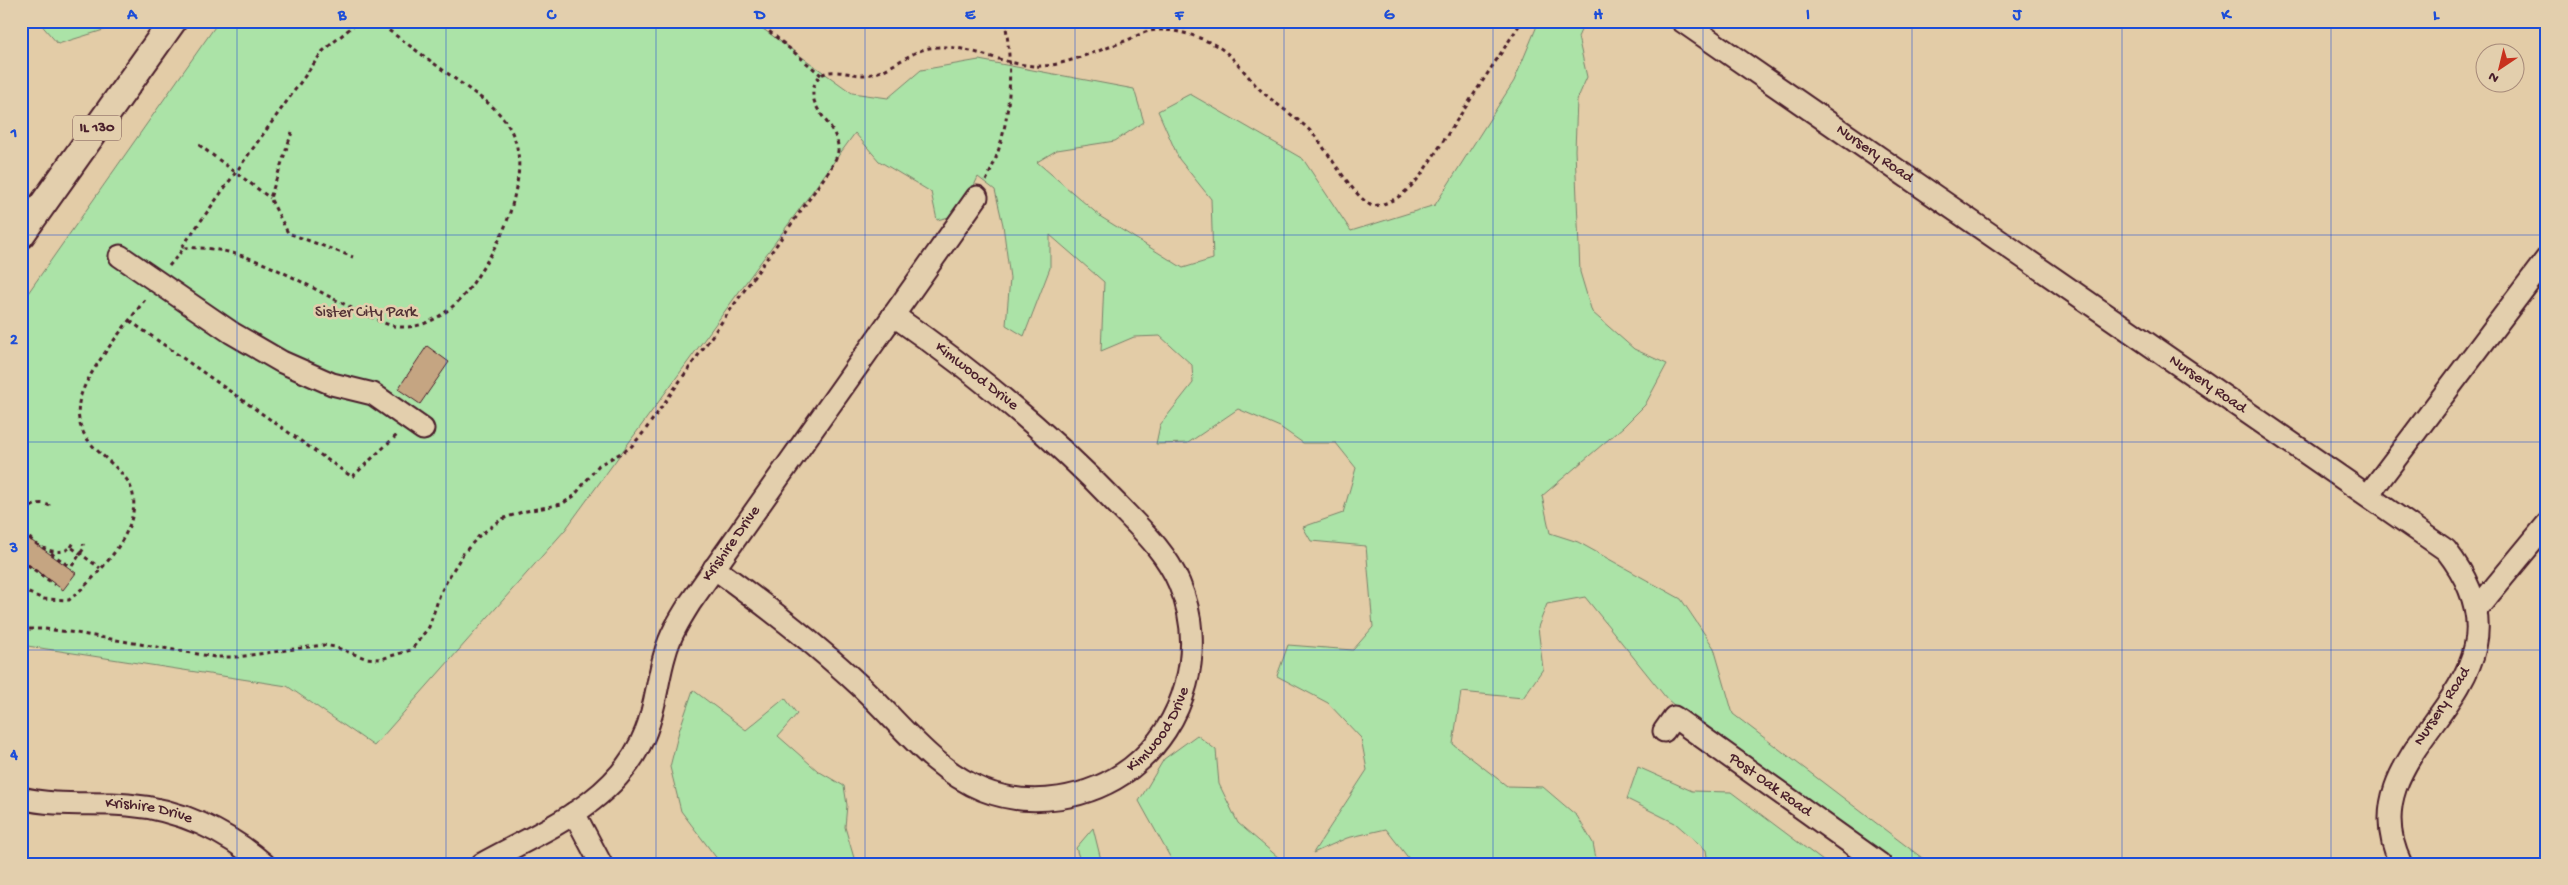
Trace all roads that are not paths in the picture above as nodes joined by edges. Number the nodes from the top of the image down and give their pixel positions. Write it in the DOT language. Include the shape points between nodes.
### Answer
graph roads {
  1 [pos="173,21"];
  2 [pos="1682,21"];
  3 [pos="977,197"];
  4 [pos="21,235"];
  5 [pos="120,256"];
  6 [pos="2547,258"];
  7 [pos="893,315"];
  8 [pos="417,425"];
  9 [pos="2369,494"];
  10 [pos="2547,524"];
  11 [pos="714,568"];
  12 [pos="2476,610"];
  13 [pos="1664,731"];
  14 [pos="21,798"];
  15 [pos="574,814"];
  16 [pos="264,864"];
  17 [pos="482,864"];
  18 [pos="602,864"];
  19 [pos="1880,864"];
  20 [pos="2401,864"];
  1 -- 4 [label="main road, IL 130"];
  2 -- 9 [label="street, Nursery Road"];
  3 -- 7 [label="street, Krishire Drive"];
  5 -- 8 [label="street" via="232,333 282,362 332,384 373,394"];
  6 -- 9 [label="street"];
  7 -- 11 [label="street, Krishire Drive"];
  7 -- 11 [label="street, Kimwood Drive" via="980,379 1039,429 1095,481 1168,561 1188,608 1192,645 1186,689 1161,738 1142,759 1097,788 1038,800 1011,798 987,791 964,782 942,767 827,655"];
  9 -- 12 [label="street, Nursery Road" via="2446,550 2462,569 2472,590"];
  10 -- 12 [label="street"];
  11 -- 15 [label="street, Krishire Drive" via="675,627 646,732 632,760 615,781"];
  12 -- 20 [label="street, Nursery Road" via="2477,637 2473,660 2463,681 2407,760 2392,792 2388,818 2392,843"];
  13 -- 19 [label="street, Post Oak Road" via="1674,717"];
  14 -- 16 [label="street, Krishire Drive" via="67,805 129,805 161,810 224,834"];
  15 -- 17 [label="street, Krishire Drive"];
  15 -- 18 [label="street"];
}
